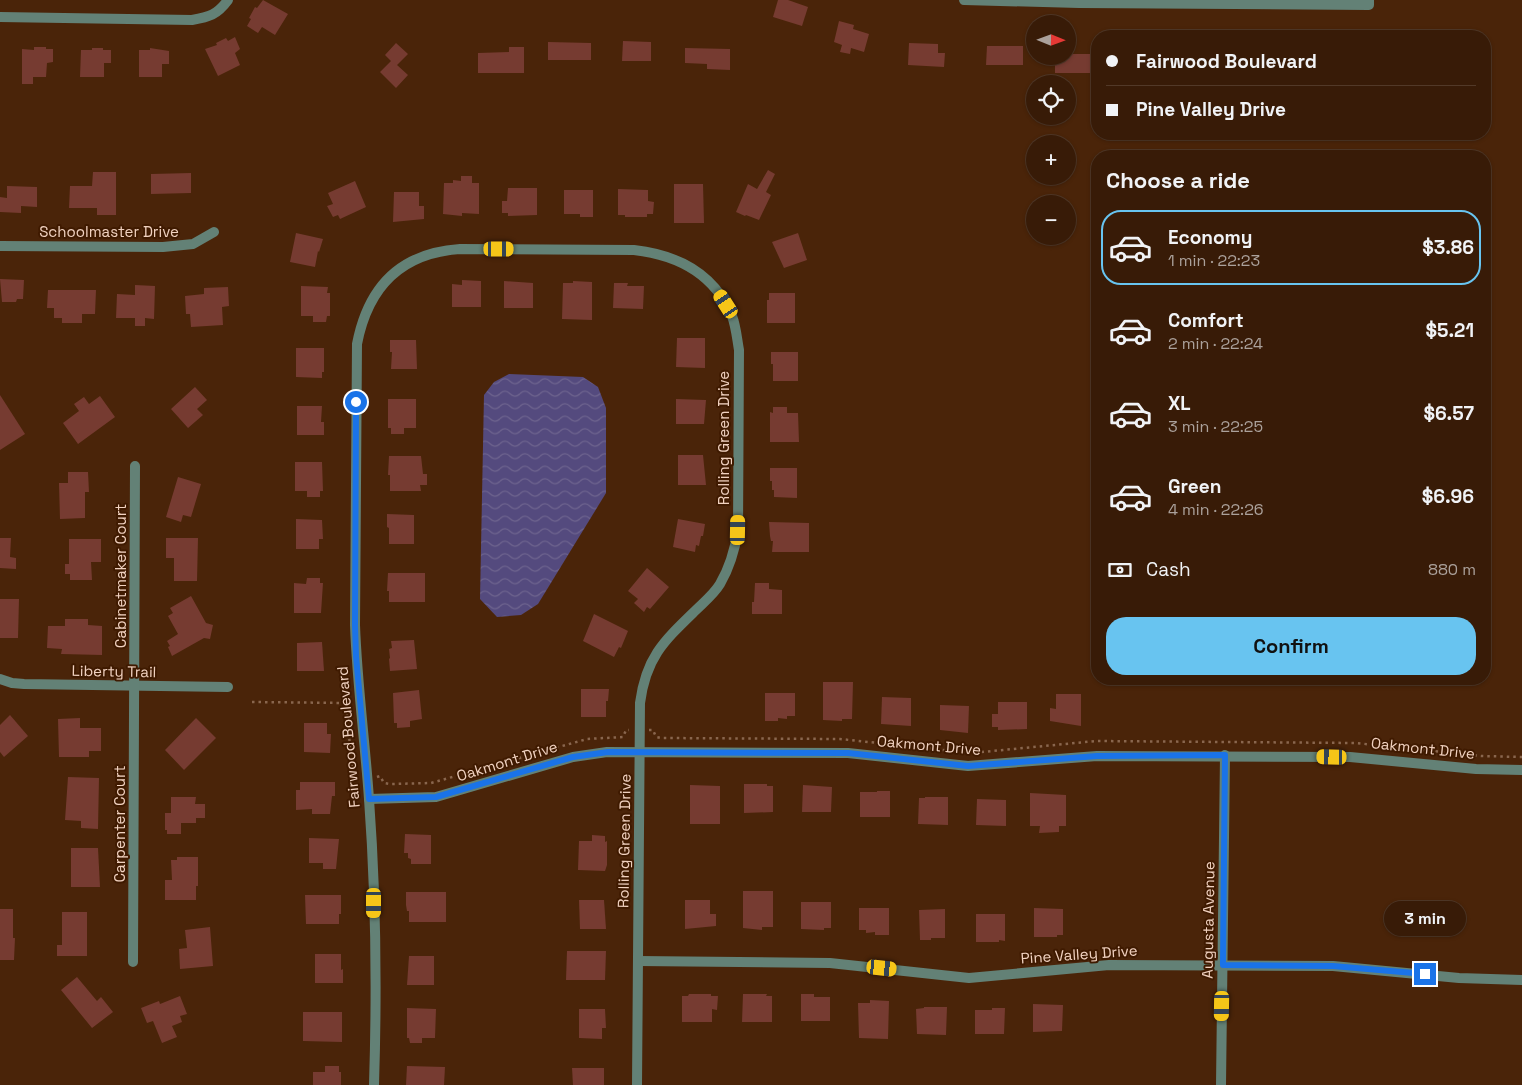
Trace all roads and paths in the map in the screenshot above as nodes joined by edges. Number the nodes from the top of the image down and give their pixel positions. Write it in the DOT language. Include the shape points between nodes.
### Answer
graph roads {
  1 [pos="228,0"];
  2 [pos="964,0"];
  3 [pos="1369,0"];
  4 [pos="1079,2"];
  5 [pos="0,17"];
  6 [pos="214,232"];
  7 [pos="0,246"];
  8 [pos="706,278"];
  9 [pos="135,466"];
  10 [pos="0,678"];
  11 [pos="135,686"];
  12 [pos="228,688"];
  13 [pos="252,702"];
  14 [pos="632,730"];
  15 [pos="648,730"];
  16 [pos="640,752"];
  17 [pos="1225,755"];
  18 [pos="1522,757"];
  19 [pos="1522,770"];
  20 [pos="375,777"];
  21 [pos="358,778"];
  22 [pos="369,799"];
  23 [pos="638,961"];
  24 [pos="133,962"];
  25 [pos="1223,965"];
  26 [pos="1522,980"];
  27 [pos="374,1085"];
  28 [pos="637,1085"];
  29 [pos="1221,1085"];
  1 -- 5 [label="street" via="208,18 192,20"];
  2 -- 4 [label="street"];
  3 -- 4 [label="street" via="1369,6"];
  6 -- 7 [label="street, Schoolmaster Drive" via="193,244 163,247"];
  8 -- 16 [label="street, Rolling Green Drive" via="733,317 739,350 736,540 729,567 719,585 669,636 649,666 640,703"];
  8 -- 22 [label="street, Fairwood Boulevard" via="682,262 634,250 446,250 407,265 390,276 376,292 366,311 357,344 355,625"];
  9 -- 11 [label="street, Cabinetmaker Court"];
  10 -- 11 [label="street, Liberty Trail" via="24,684"];
  11 -- 12 [label="street, Liberty Trail"];
  11 -- 24 [label="street, Carpenter Court"];
  13 -- 21 [label="path" via="346,703 353,779"];
  14 -- 20 [label="path" via="626,730 623,737 586,738 431,783 390,784 384,783 380,776"];
  15 -- 18 [label="path" via="653,730 656,737 661,738 846,740 972,753 1096,741 1356,743"];
  16 -- 17 [label="street, Oakmont Drive" via="848,753 968,766 1097,756"];
  16 -- 22 [label="street, Oakmont Drive" via="573,757 436,797"];
  16 -- 23 [label="street, Rolling Green Drive"];
  17 -- 19 [label="street, Oakmont Drive" via="1350,757"];
  17 -- 25 [label="street, Augusta Avenue"];
  22 -- 27 [label="street, Fairwood Boulevard" via="374,903"];
  23 -- 25 [label="street, Pine Valley Drive" via="830,963 969,978 1109,964"];
  23 -- 28 [label="street, Rolling Green Drive"];
  25 -- 26 [label="street, Pine Valley Drive" via="1333,966 1459,978"];
  25 -- 29 [label="street, Augusta Avenue"];
}
